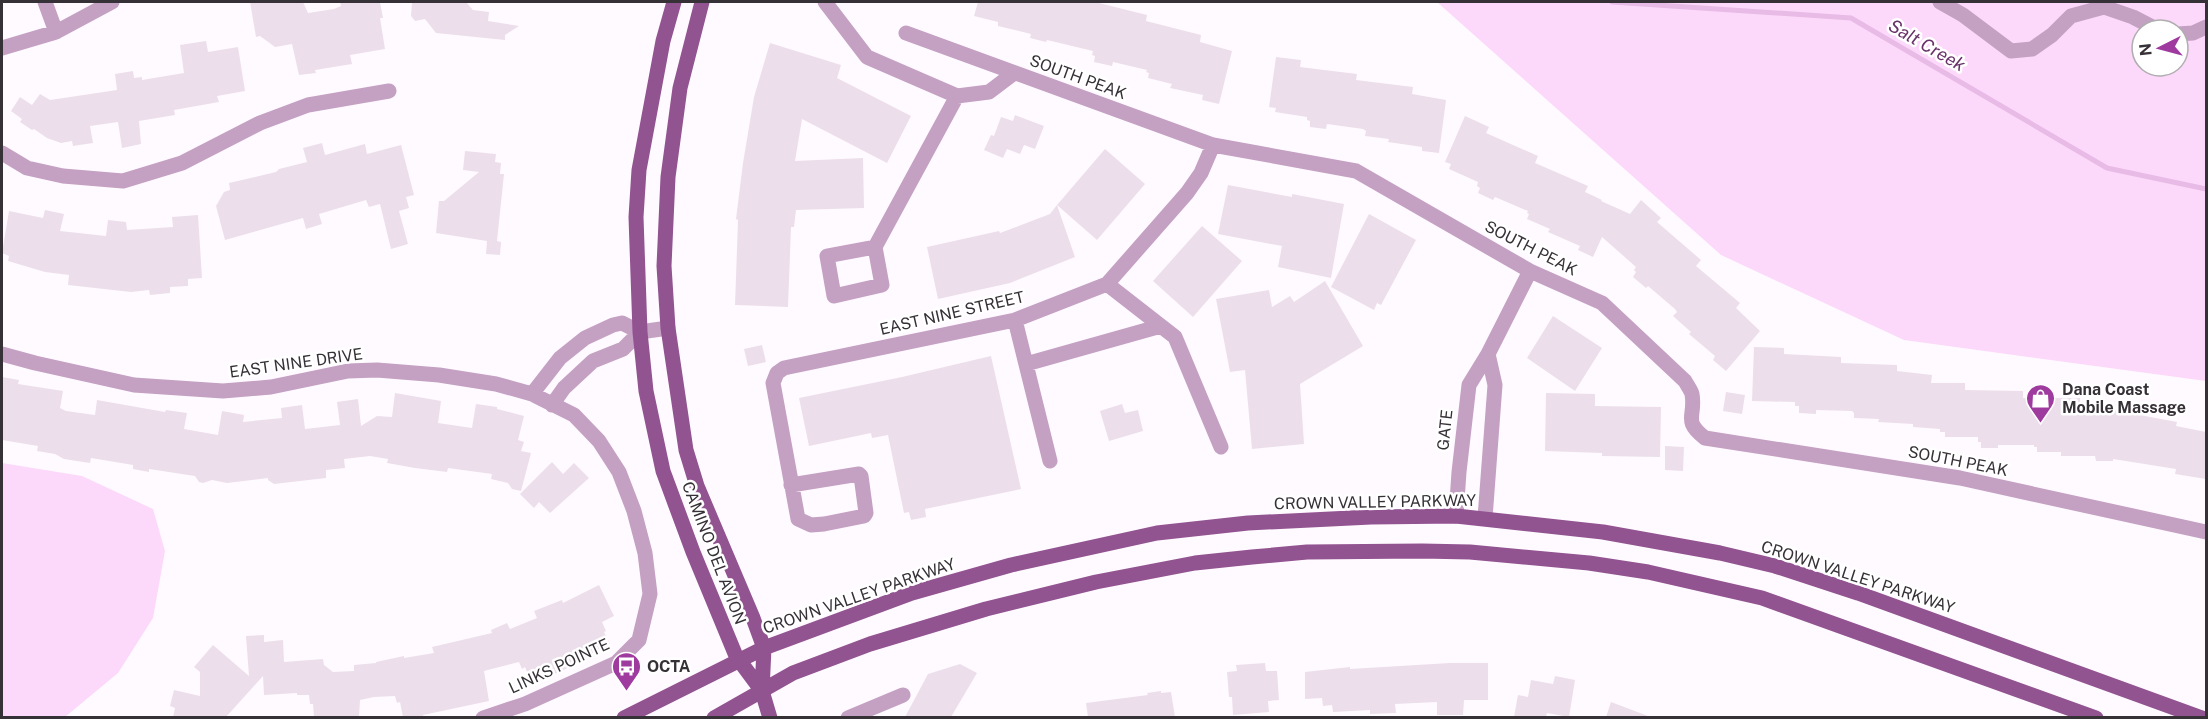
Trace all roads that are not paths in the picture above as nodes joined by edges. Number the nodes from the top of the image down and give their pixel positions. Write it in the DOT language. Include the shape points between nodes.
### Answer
graph roads {
  1 [pos="45,2"];
  2 [pos="112,2"];
  3 [pos="674,2"];
  4 [pos="702,2"];
  5 [pos="825,2"];
  6 [pos="1940,2"];
  7 [pos="2135,18"];
  8 [pos="2206,27"];
  9 [pos="57,32"];
  10 [pos="906,33"];
  11 [pos="2190,33"];
  12 [pos="2,48"];
  13 [pos="1014,73"];
  14 [pos="389,91"];
  15 [pos="957,96"];
  16 [pos="1214,145"];
  17 [pos="2,153"];
  18 [pos="875,247"];
  19 [pos="1530,271"];
  20 [pos="1107,284"];
  21 [pos="1015,320"];
  22 [pos="1161,326"];
  23 [pos="668,328"];
  24 [pos="640,332"];
  25 [pos="2,354"];
  26 [pos="1488,354"];
  27 [pos="560,358"];
  28 [pos="1026,364"];
  29 [pos="578,375"];
  30 [pos="532,394"];
  31 [pos="552,405"];
  32 [pos="1465,416"];
  33 [pos="1493,417"];
  34 [pos="1221,447"];
  35 [pos="1050,461"];
  36 [pos="791,485"];
  37 [pos="1456,516"];
  38 [pos="1485,518"];
  39 [pos="2206,532"];
  40 [pos="764,648"];
  41 [pos="739,660"];
  42 [pos="762,691"];
  43 [pos="903,694"];
  44 [pos="483,717"];
  45 [pos="624,717"];
  46 [pos="714,717"];
  47 [pos="770,717"];
  48 [pos="848,717"];
  49 [pos="2096,717"];
  50 [pos="2202,717"];
  1 -- 9 [label="street"];
  2 -- 9 [label="street"];
  3 -- 24 [label="main road, CAMINO DEL AVION" via="639,170 636,217"];
  4 -- 23 [label="main road, CAMINO DEL AVION" via="680,88 668,177 664,266"];
  5 -- 15 [label="street" via="867,57"];
  6 -- 7 [label="street" via="2012,51 2032,49 2071,15 2104,7"];
  8 -- 11 [label="street"];
  9 -- 12 [label="street"];
  10 -- 13 [label="street"];
  13 -- 15 [label="street, SOUTH PEAK" via="989,92"];
  13 -- 16 [label="street, SOUTH PEAK"];
  14 -- 17 [label="street" via="308,105 260,123 182,163 123,181 63,176 27,168"];
  15 -- 18 [label="street"];
  16 -- 19 [label="street, SOUTH PEAK" via="1356,171"];
  16 -- 20 [label="street, EAST NINE STREET" via="1187,193"];
  19 -- 26 [label="street, GATE"];
  19 -- 39 [label="street, SOUTH PEAK" via="1602,303 1685,381 1692,394 1690,423 1705,438 1960,478"];
  20 -- 21 [label="street, EAST NINE STREET"];
  20 -- 22 [label="street"];
  21 -- 28 [label="street"];
  21 -- 36 [label="street, EAST NINE STREET" via="784,368 777,373 773,383"];
  22 -- 28 [label="street"];
  22 -- 34 [label="street" via="1175,337"];
  23 -- 24 [label="street"];
  23 -- 40 [label="main road, CAMINO DEL AVION" via="686,450"];
  24 -- 27 [label="street" via="622,323 613,325 585,338"];
  24 -- 29 [label="street" via="623,349 593,361"];
  24 -- 41 [label="main road, CAMINO DEL AVION" via="646,392 663,471"];
  25 -- 30 [label="street, EAST NINE DRIVE" via="134,385 223,391 377,370 496,384"];
  26 -- 32 [label="street, GATE" via="1469,385"];
  26 -- 33 [label="street" via="1495,385"];
  27 -- 29 [label="street"];
  27 -- 30 [label="street"];
  28 -- 35 [label="street"];
  29 -- 31 [label="street"];
  30 -- 31 [label="street, LINKS POINTE"];
  31 -- 44 [label="street, LINKS POINTE" via="574,415 599,441 619,472 634,511 650,594 639,640 616,663 525,704"];
  32 -- 33 [label="street"];
  32 -- 37 [label="street, GATE"];
  33 -- 38 [label="street"];
  36 -- 36 [label="street, EAST NINE STREET" via="859,474 866,513 811,525 798,519"];
  37 -- 38 [label="main road, CROWN VALLEY PARKWAY"];
  37 -- 40 [label="main road, CROWN VALLEY PARKWAY" via="1248,522 1147,535 1021,563 912,593"];
  38 -- 50 [label="main road, CROWN VALLEY PARKWAY" via="1603,532 1775,566"];
  40 -- 41 [label="main road, CROWN VALLEY PARKWAY"];
  40 -- 42 [label="main road, CAMINO DEL AVION"];
  41 -- 42 [label="main road, CAMINO DEL AVION"];
  41 -- 45 [label="main road, CROWN VALLEY PARKWAY"];
  42 -- 46 [label="main road"];
  42 -- 47 [label="main road"];
  42 -- 49 [label="main road" via="793,673 870,644 986,609 1106,580 1195,563 1307,552 1470,552 1648,572 1762,598"];
  43 -- 48 [label="street"];
}
